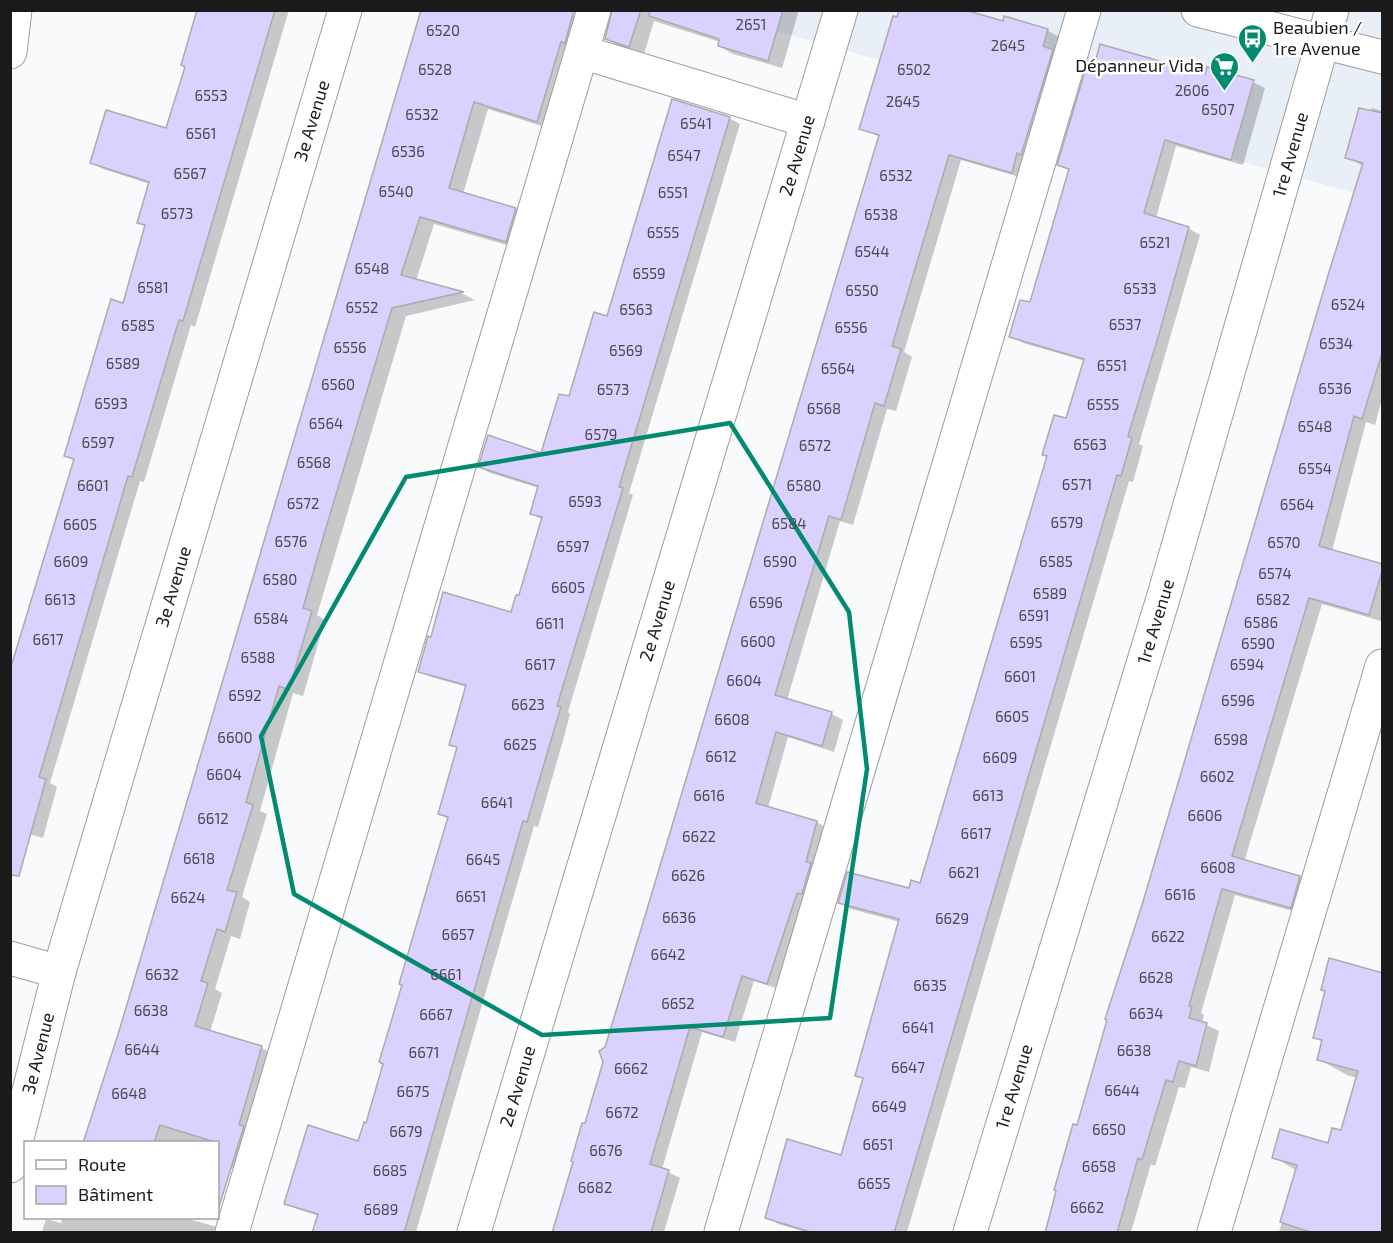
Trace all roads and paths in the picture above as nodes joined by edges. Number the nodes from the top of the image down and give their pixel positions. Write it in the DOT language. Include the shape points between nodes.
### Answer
graph roads {
  1 [pos="15,10"];
  2 [pos="345,10"];
  3 [pos="594,10"];
  4 [pos="841,10"];
  5 [pos="1084,10"];
  6 [pos="1198,10"];
  7 [pos="1332,10"];
  8 [pos="1323,42"];
  9 [pos="10,52"];
  10 [pos="582,52"];
  11 [pos="1383,57"];
  12 [pos="808,121"];
  13 [pos="1383,666"];
  14 [pos="10,958"];
  15 [pos="59,972"];
  16 [pos="10,1166"];
  17 [pos="232,1233"];
  18 [pos="474,1233"];
  19 [pos="721,1233"];
  20 [pos="970,1233"];
  21 [pos="1214,1233"];
  1 -- 9 [label="street"];
  2 -- 15 [label="street, 3e Avenue"];
  3 -- 10 [label="street"];
  4 -- 12 [label="street, 2e Avenue"];
  5 -- 19 [label="street"];
  6 -- 8 [label="street"];
  7 -- 8 [label="street, 1re Avenue"];
  8 -- 11 [label="street"];
  8 -- 20 [label="street, 1re Avenue" via="1165,592"];
  10 -- 12 [label="street"];
  10 -- 17 [label="street"];
  12 -- 18 [label="street, 2e Avenue"];
  13 -- 21 [label="street"];
  14 -- 15 [label="street"];
  15 -- 16 [label="street, 3e Avenue"];
}
